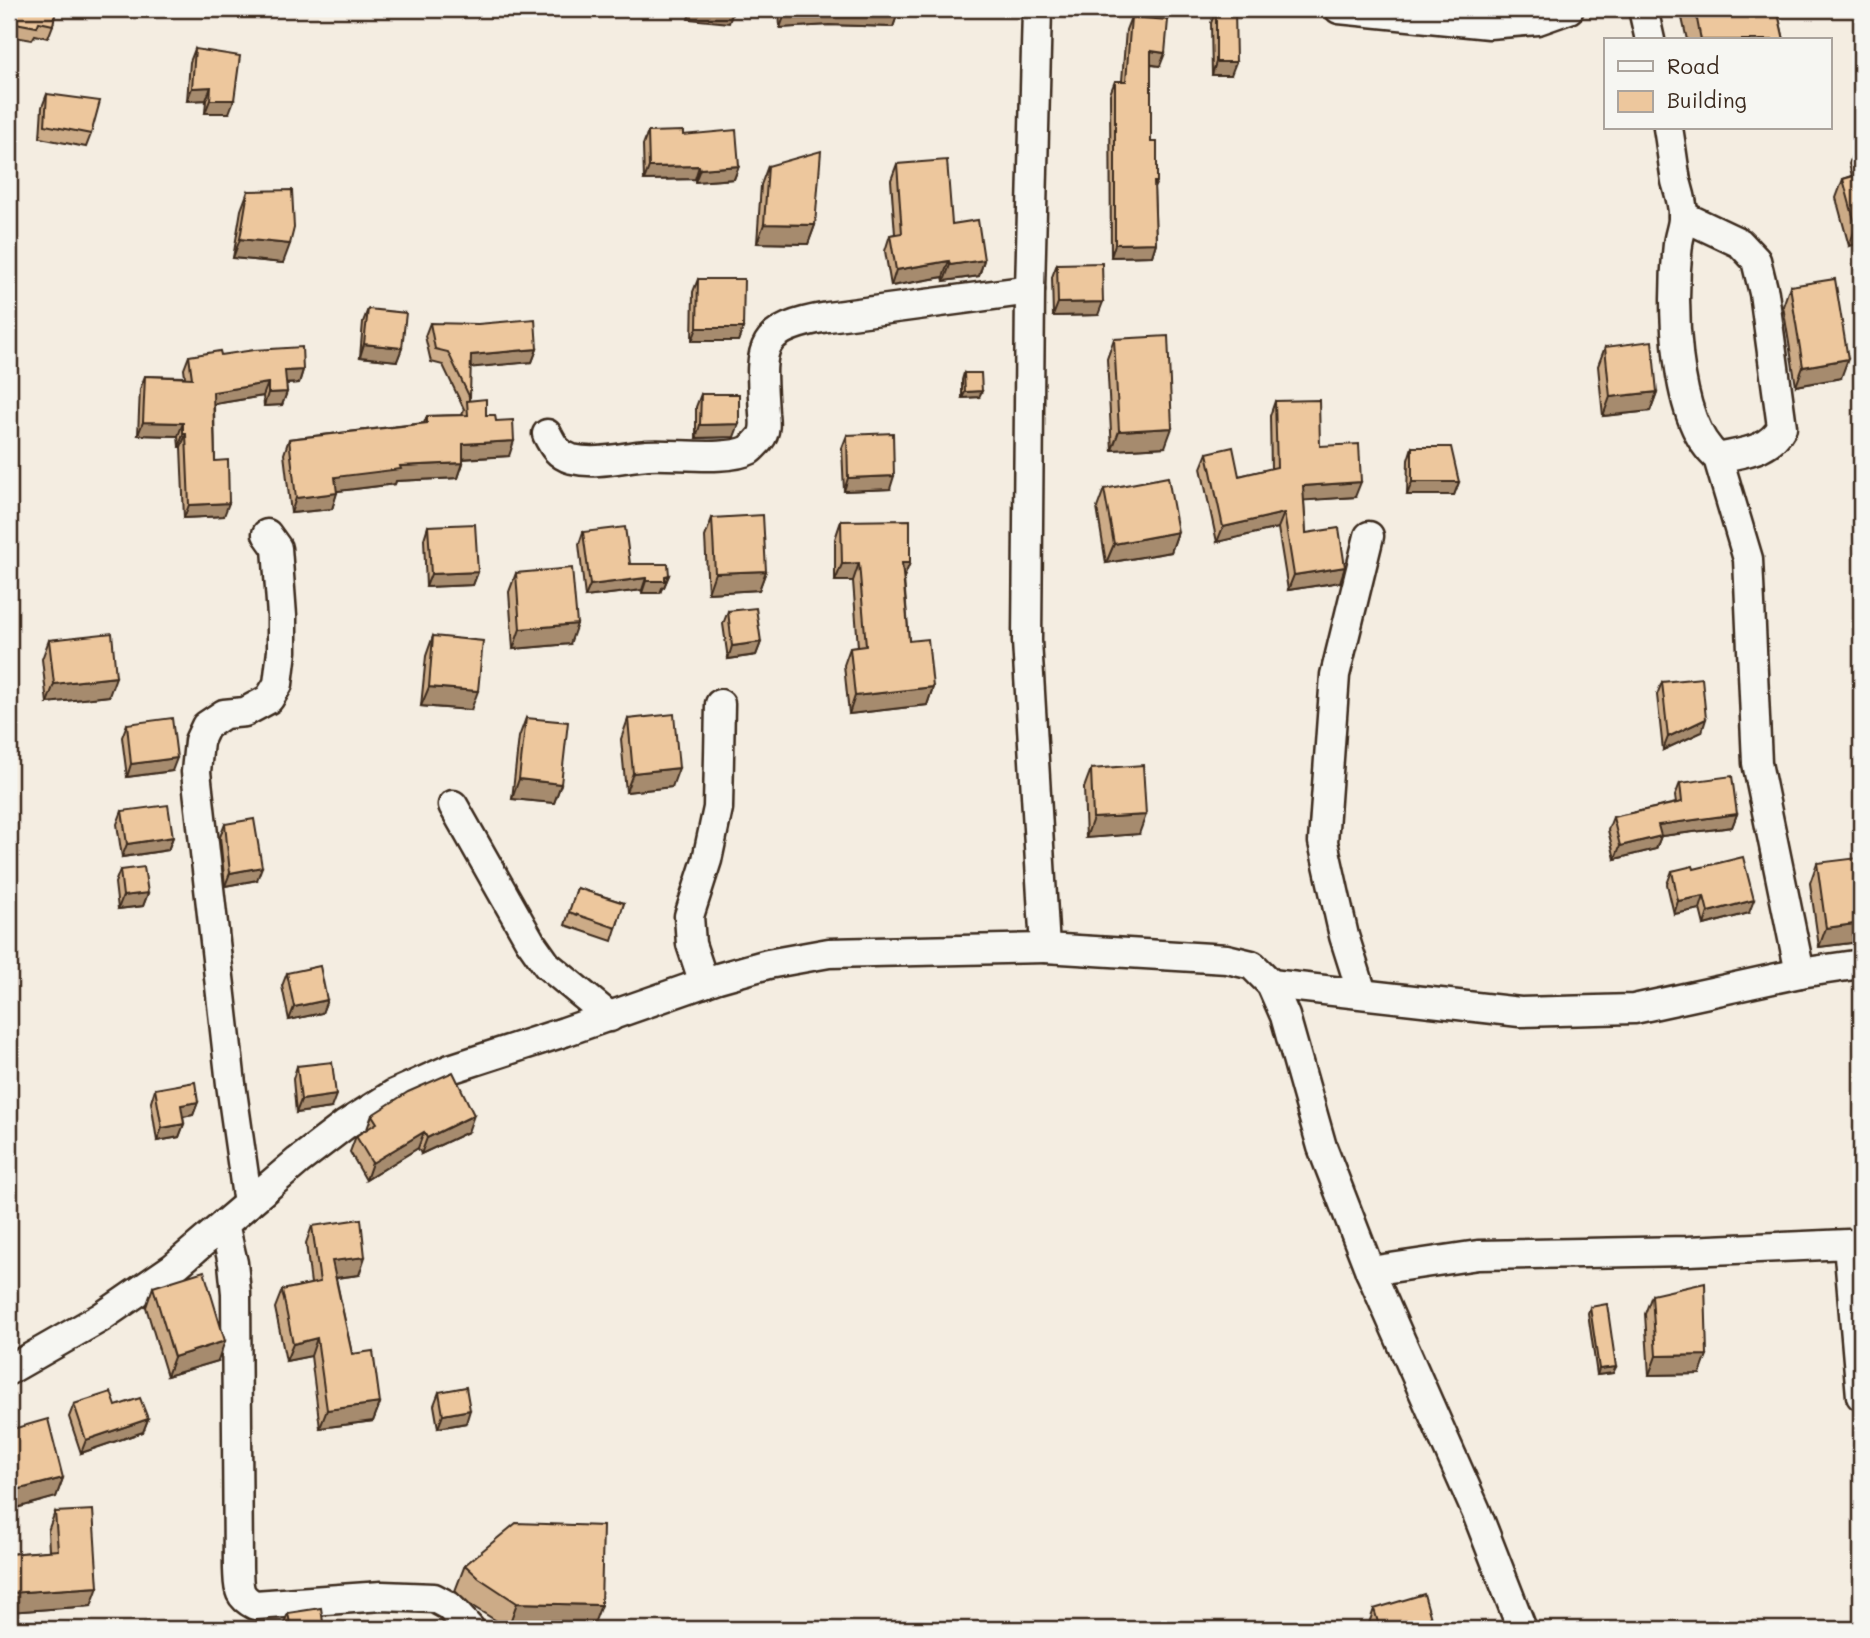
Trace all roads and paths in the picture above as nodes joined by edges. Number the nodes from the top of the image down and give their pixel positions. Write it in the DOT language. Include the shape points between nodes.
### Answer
graph roads {
  1 [pos="1037,9"];
  2 [pos="1339,9"];
  3 [pos="1569,9"];
  4 [pos="1643,9"];
  5 [pos="1650,38"];
  6 [pos="1668,130"];
  7 [pos="1684,216"];
  8 [pos="1030,290"];
  9 [pos="547,434"];
  10 [pos="1718,458"];
  11 [pos="267,534"];
  12 [pos="1369,536"];
  13 [pos="720,704"];
  14 [pos="453,805"];
  15 [pos="1045,948"];
  16 [pos="1861,964"];
  17 [pos="1800,973"];
  18 [pos="704,983"];
  19 [pos="1271,984"];
  20 [pos="1362,993"];
  21 [pos="610,1017"];
  22 [pos="248,1205"];
  23 [pos="224,1224"];
  24 [pos="1370,1271"];
  25 [pos="9,1370"];
  26 [pos="1861,1396"];
  27 [pos="470,1629"];
  28 [pos="1522,1629"];
  1 -- 8 [label="street"];
  2 -- 3 [label="street" via="1489,24 1538,20"];
  4 -- 5 [label="street"];
  6 -- 7 [label="street"];
  7 -- 10 [label="street" via="1676,285 1685,401 1697,434"];
  7 -- 10 [label="street" via="1740,243 1756,260 1764,293 1782,427 1765,447"];
  8 -- 9 [label="street" via="800,321 784,328 770,339 761,362 765,423 762,436 749,450 600,462 571,459 556,451"];
  8 -- 15 [label="street" via="1027,640"];
  10 -- 17 [label="street" via="1748,559 1757,763"];
  11 -- 22 [label="street" via="277,548 282,616 278,684 269,699 245,712 224,714 206,726 199,741 196,772"];
  12 -- 20 [label="street" via="1335,675 1323,842"];
  13 -- 18 [label="street" via="718,808 689,916 691,944"];
  14 -- 21 [label="street" via="547,965"];
  15 -- 18 [label="street" via="829,954 768,964"];
  15 -- 19 [label="street" via="1227,959 1252,965"];
  16 -- 17 [label="street"];
  17 -- 20 [label="street" via="1634,1009 1520,1012"];
  18 -- 21 [label="street"];
  19 -- 20 [label="street"];
  19 -- 24 [label="street" via="1285,1016 1322,1147"];
  21 -- 22 [label="street" via="450,1069 394,1094 345,1125"];
  22 -- 23 [label="street"];
  23 -- 25 [label="street" via="100,1318"];
  23 -- 27 [label="street" via="236,1293 238,1569 243,1599 255,1605 382,1596 435,1598"];
  24 -- 26 [label="street" via="1478,1255 1848,1244"];
  24 -- 28 [label="street" via="1476,1511"];
}
